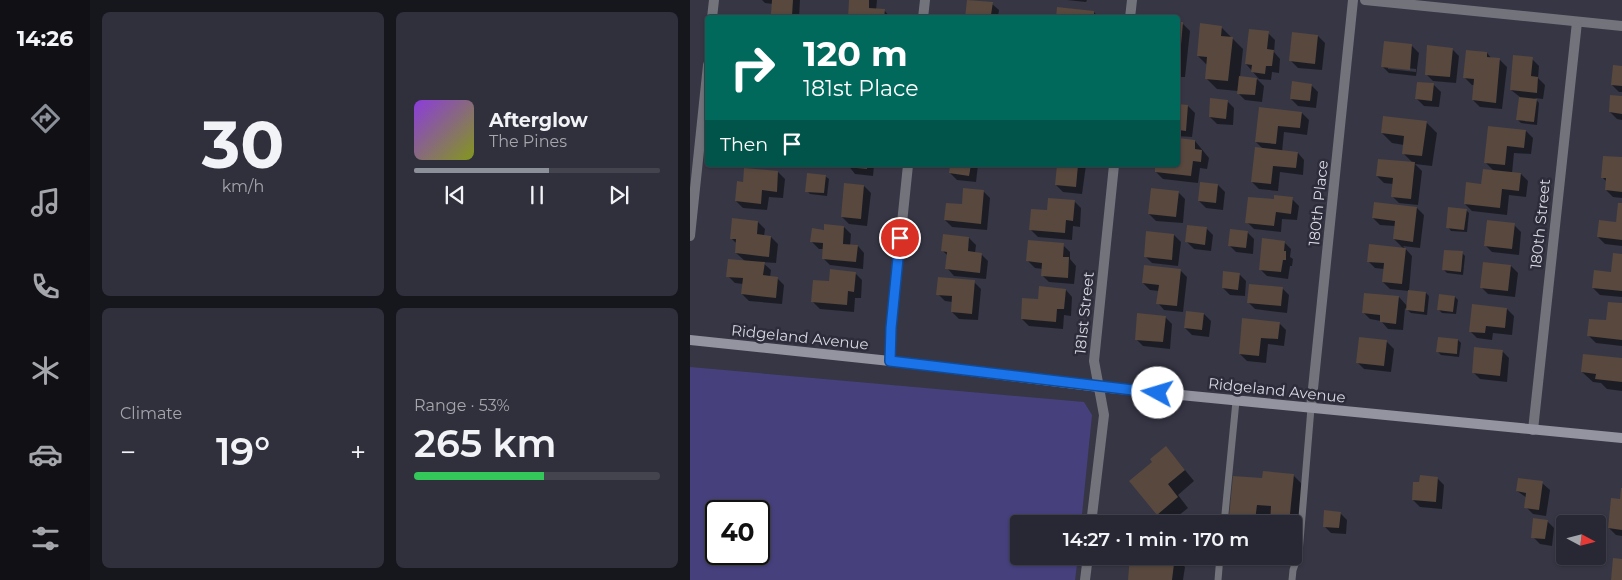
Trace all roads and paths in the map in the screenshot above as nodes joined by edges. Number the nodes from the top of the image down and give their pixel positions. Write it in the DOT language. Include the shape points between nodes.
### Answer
graph roads {
  1 [pos="714,0"];
  2 [pos="925,0"];
  3 [pos="1132,0"];
  4 [pos="1353,0"];
  5 [pos="1365,0"];
  6 [pos="712,15"];
  7 [pos="923,15"];
  8 [pos="1130,15"];
  9 [pos="1577,22"];
  10 [pos="1622,26"];
  11 [pos="705,94"];
  12 [pos="908,167"];
  13 [pos="1114,167"];
  14 [pos="690,236"];
  15 [pos="690,340"];
  16 [pos="890,361"];
  17 [pos="1099,387"];
  18 [pos="1236,401"];
  19 [pos="1311,408"];
  20 [pos="1533,430"];
  21 [pos="1622,438"];
  22 [pos="1093,515"];
  23 [pos="1225,515"];
  24 [pos="1087,565"];
  25 [pos="1220,565"];
  26 [pos="1085,580"];
  27 [pos="1218,580"];
  28 [pos="1292,580"];
  1 -- 6 [label="street"];
  2 -- 7 [label="street"];
  3 -- 8 [label="street"];
  4 -- 19 [label="street, 180th Place"];
  5 -- 9 [label="street"];
  9 -- 10 [label="street"];
  9 -- 20 [label="street, 180th Street"];
  11 -- 14 [label="street"];
  12 -- 16 [label="street"];
  13 -- 17 [label="street, 181st Street" via="1094,361"];
  15 -- 16 [label="street, Ridgeland Avenue"];
  16 -- 17 [label="street, Ridgeland Avenue"];
  17 -- 18 [label="street, Ridgeland Avenue"];
  17 -- 22 [label="street, 181st Street" via="1104,415"];
  18 -- 19 [label="street, Ridgeland Avenue"];
  18 -- 23 [label="lane"];
  19 -- 20 [label="street, Ridgeland Avenue"];
  19 -- 28 [label="lane" via="1299,552"];
  20 -- 21 [label="street, Ridgeland Avenue"];
  24 -- 26 [label="street"];
  25 -- 27 [label="lane"];
}
